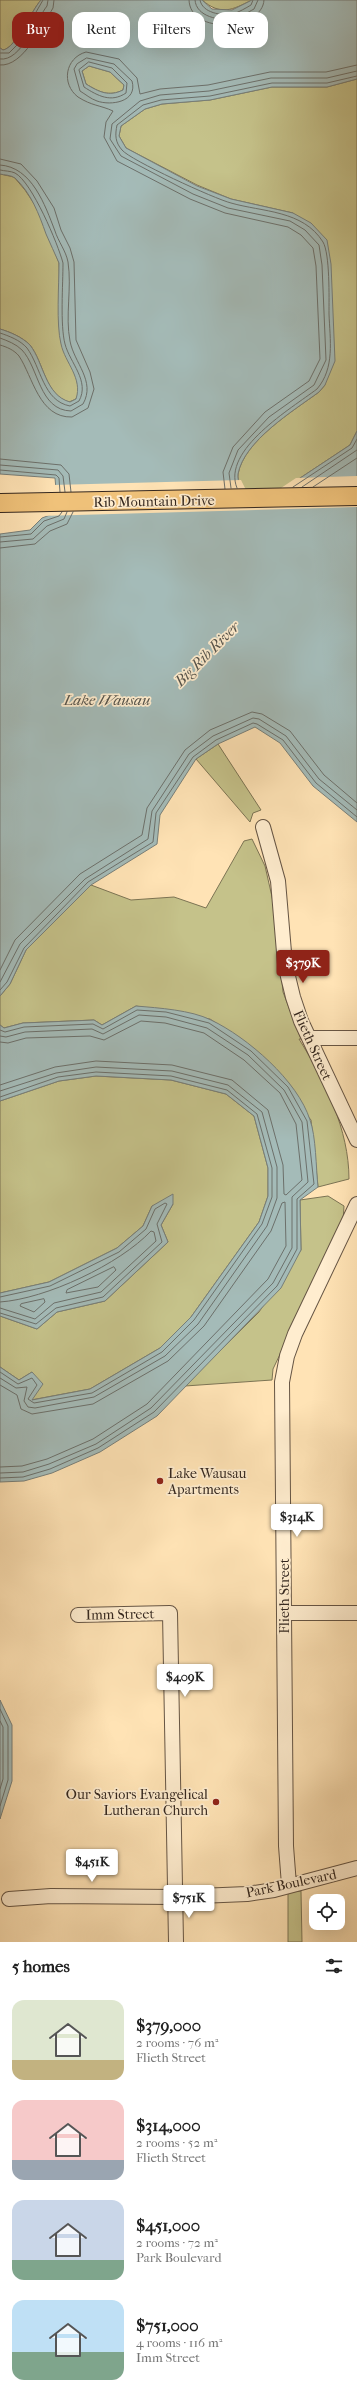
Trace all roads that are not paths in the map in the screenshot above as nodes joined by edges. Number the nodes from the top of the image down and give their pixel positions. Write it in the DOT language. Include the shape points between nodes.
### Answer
graph roads {
  1 [pos="357,496"];
  2 [pos="0,504"];
  3 [pos="263,828"];
  4 [pos="309,1038"];
  5 [pos="357,1038"];
  6 [pos="357,1140"];
  7 [pos="357,1204"];
  8 [pos="284,1612"];
  9 [pos="357,1613"];
  10 [pos="78,1615"];
  11 [pos="357,1868"];
  12 [pos="289,1885"];
  13 [pos="175,1897"];
  14 [pos="9,1899"];
  15 [pos="176,1942"];
  1 -- 2 [label="main road, Rib Mountain Drive"];
  3 -- 4 [label="street, Flieth Street" via="278,881 288,981"];
  4 -- 5 [label="street"];
  4 -- 6 [label="street, Flieth Street"];
  7 -- 8 [label="street, Flieth Street" via="295,1334 284,1369"];
  8 -- 9 [label="street"];
  8 -- 12 [label="street, Flieth Street"];
  10 -- 13 [label="street, Imm Street" via="170,1613"];
  11 -- 12 [label="street, Park Boulevard"];
  12 -- 13 [label="street, Park Boulevard" via="248,1894"];
  13 -- 14 [label="street, Park Boulevard" via="51,1896"];
  13 -- 15 [label="street, Imm Street"];
}
